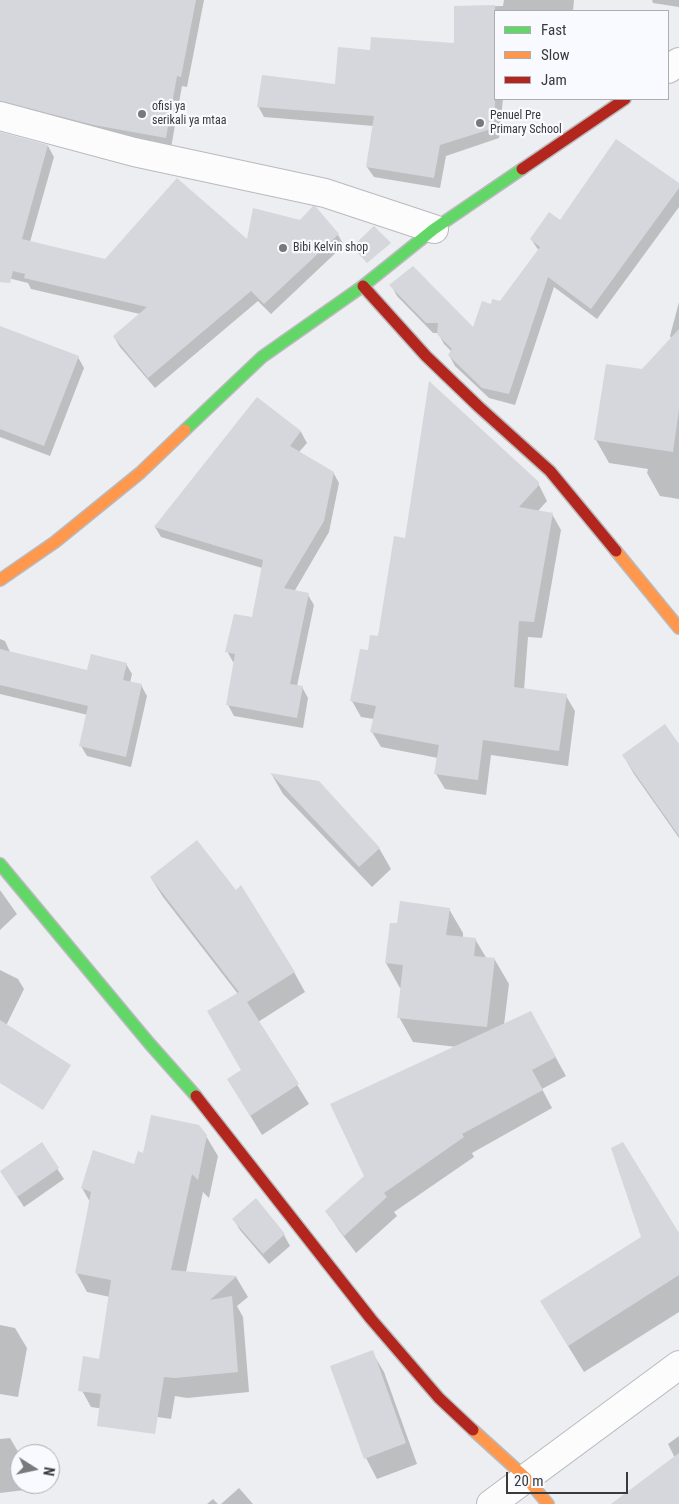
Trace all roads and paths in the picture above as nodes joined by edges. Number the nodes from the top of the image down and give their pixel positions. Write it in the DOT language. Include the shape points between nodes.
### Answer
graph roads {
  1 [pos="624,100"];
  2 [pos="0,116"];
  3 [pos="434,229"];
  4 [pos="363,286"];
  5 [pos="0,580"];
  6 [pos="679,628"];
  7 [pos="0,864"];
  8 [pos="679,1365"];
  9 [pos="526,1478"];
  10 [pos="491,1504"];
  11 [pos="548,1504"];
  1 -- 3 [label="street"];
  2 -- 3 [label="street" via="134,152 325,194"];
  3 -- 4 [label="street"];
  4 -- 5 [label="street" via="262,357 140,473 55,542"];
  4 -- 6 [label="street" via="426,356 550,471"];
  7 -- 9 [label="street" via="197,1097 371,1319 439,1398"];
  8 -- 9 [label="street"];
  9 -- 10 [label="street"];
  9 -- 11 [label="street"];
}
